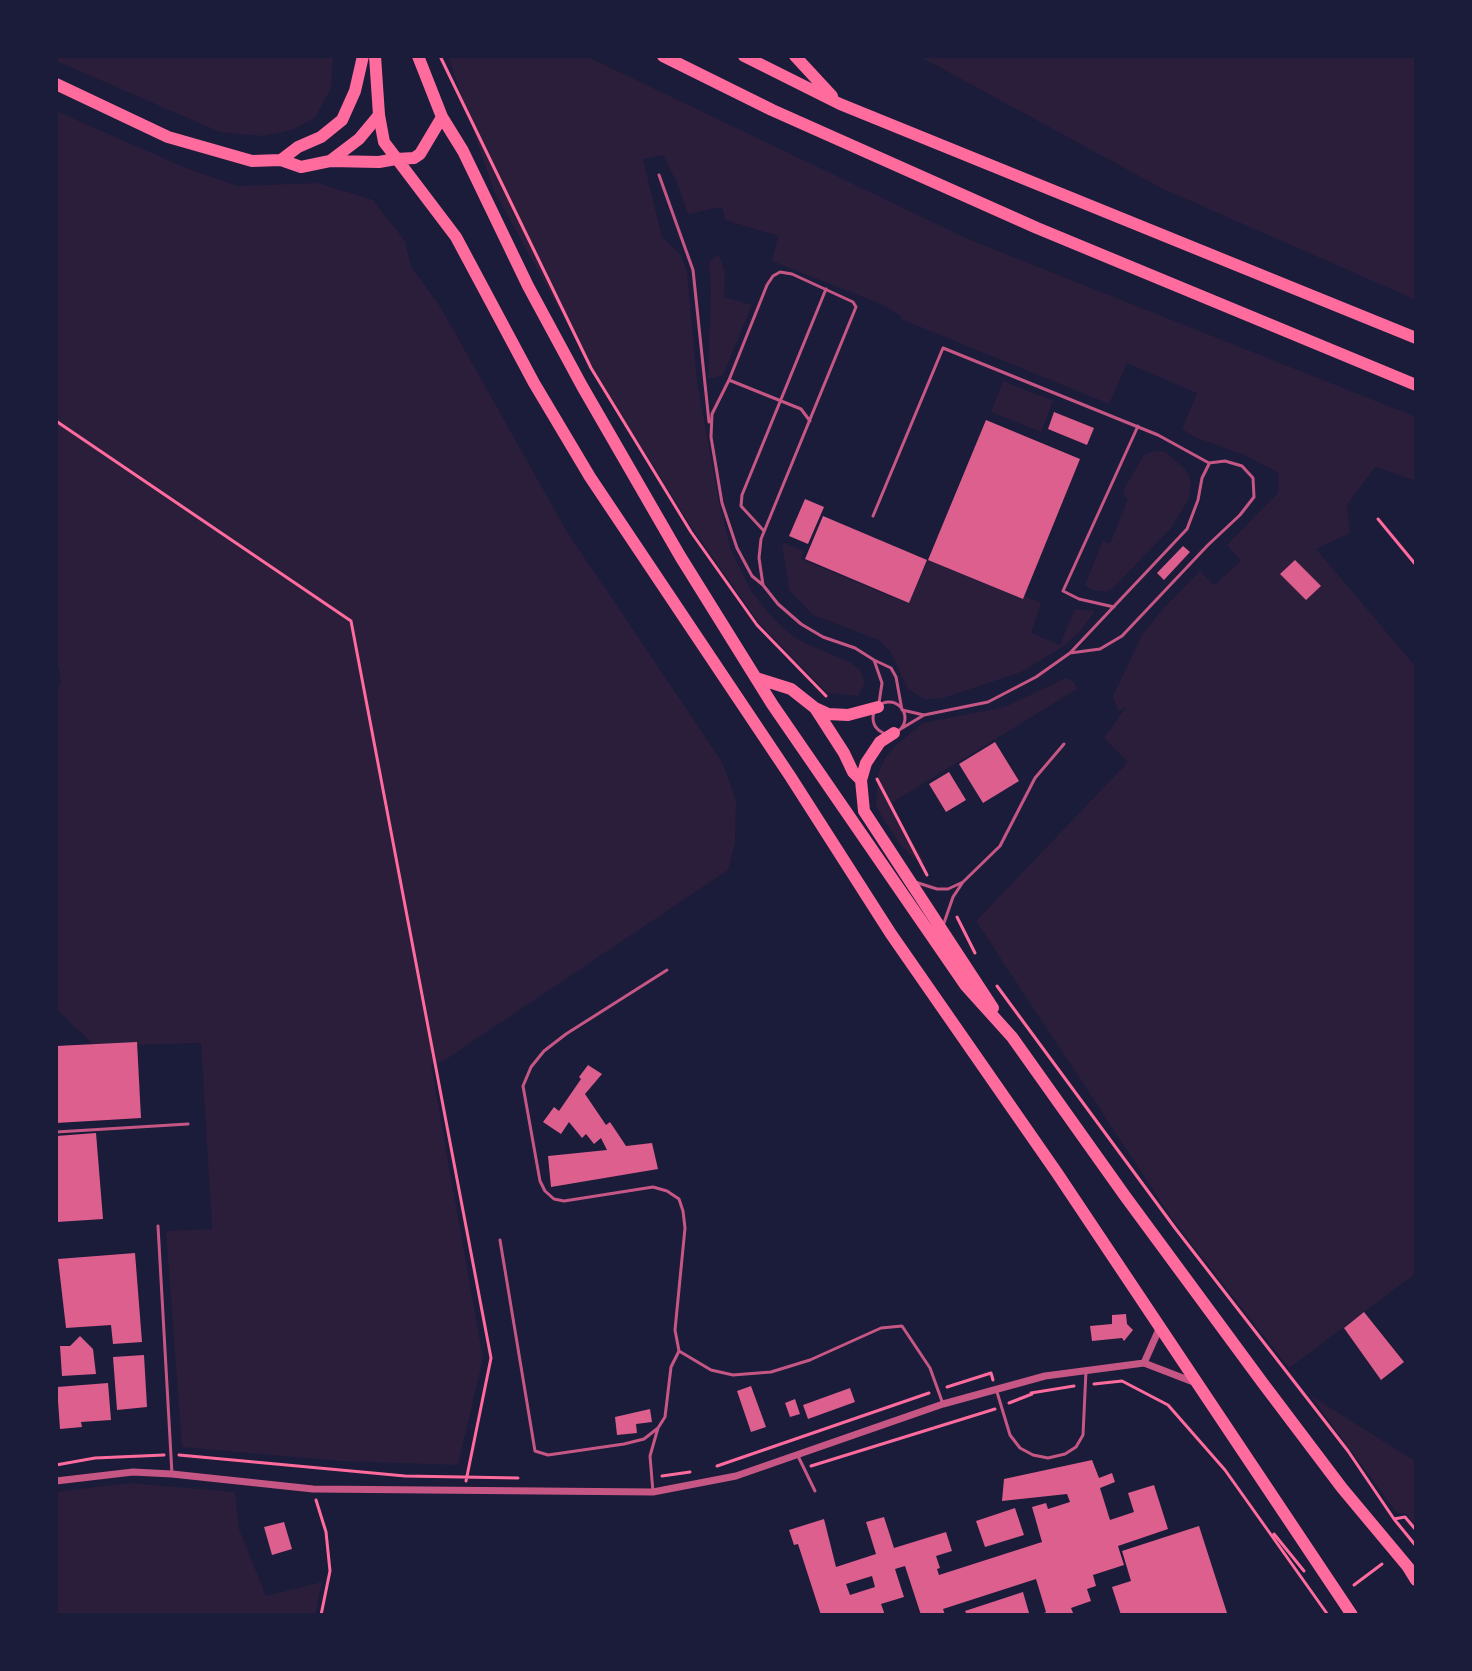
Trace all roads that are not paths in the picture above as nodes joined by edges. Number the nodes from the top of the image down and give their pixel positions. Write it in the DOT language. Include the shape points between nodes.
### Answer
graph roads {
  1 [pos="363,56"];
  2 [pos="375,56"];
  3 [pos="418,56"];
  4 [pos="663,56"];
  5 [pos="744,56"];
  6 [pos="795,56"];
  7 [pos="56,84"];
  8 [pos="840,104"];
  9 [pos="379,115"];
  10 [pos="442,117"];
  11 [pos="396,159"];
  12 [pos="281,160"];
  13 [pos="330,161"];
  14 [pos="659,175"];
  15 [pos="826,289"];
  16 [pos="1416,338"];
  17 [pos="729,380"];
  18 [pos="1416,385"];
  19 [pos="782,400"];
  20 [pos="810,421"];
  21 [pos="710,426"];
  22 [pos="1138,426"];
  23 [pos="1209,463"];
  24 [pos="873,516"];
  25 [pos="764,531"];
  26 [pos="763,585"];
  27 [pos="1114,607"];
  28 [pos="1070,653"];
  29 [pos="874,660"];
  30 [pos="756,678"];
  31 [pos="878,707"];
  32 [pos="815,708"];
  33 [pos="902,710"];
  34 [pos="924,715"];
  35 [pos="896,732"];
  36 [pos="1064,744"];
  37 [pos="861,780"];
  38 [pos="903,872"];
  39 [pos="963,882"];
  40 [pos="951,943"];
  41 [pos="667,970"];
  42 [pos="1012,1037"];
  43 [pos="188,1124"];
  44 [pos="56,1132"];
  45 [pos="158,1226"];
  46 [pos="500,1240"];
  47 [pos="1160,1327"];
  48 [pos="679,1351"];
  49 [pos="1144,1363"];
  50 [pos="1086,1371"];
  51 [pos="1198,1384"];
  52 [pos="996,1388"];
  53 [pos="943,1404"];
  54 [pos="658,1428"];
  55 [pos="798,1456"];
  56 [pos="172,1474"];
  57 [pos="56,1481"];
  58 [pos="815,1491"];
  59 [pos="653,1492"];
  60 [pos="1412,1568"];
  61 [pos="1416,1580"];
  62 [pos="1352,1615"];
  1 -- 12 [label="highway" via="342,120"];
  2 -- 9 [label="highway"];
  3 -- 10 [label="highway"];
  4 -- 18 [label="highway" via="1037,228"];
  5 -- 8 [label="highway"];
  6 -- 8 [label="highway"];
  7 -- 12 [label="highway" via="168,137 252,161"];
  8 -- 16 [label="highway"];
  9 -- 11 [label="highway" via="384,142"];
  9 -- 13 [label="highway"];
  10 -- 11 [label="highway" via="420,154"];
  10 -- 30 [label="highway" via="582,386"];
  11 -- 13 [label="highway"];
  11 -- 47 [label="highway" via="456,237 590,477 891,934"];
  12 -- 13 [label="highway" via="301,167"];
  14 -- 21 [label="lane" via="693,270"];
  15 -- 17 [label="lane" via="792,274 773,276"];
  15 -- 19 [label="lane"];
  15 -- 20 [label="lane" via="856,307"];
  17 -- 19 [label="lane"];
  17 -- 21 [label="lane"];
  19 -- 20 [label="lane" via="801,409"];
  19 -- 25 [label="lane" via="741,501"];
  20 -- 25 [label="lane"];
  21 -- 26 [label="lane" via="732,533 752,576"];
  22 -- 23 [label="lane"];
  22 -- 24 [label="lane" via="943,348"];
  22 -- 27 [label="lane" via="1063,591"];
  23 -- 27 [label="lane" via="1187,529"];
  23 -- 28 [label="lane" via="1242,466 1253,478 1254,497 1122,636 1100,649"];
  25 -- 26 [label="lane" via="759,548"];
  26 -- 29 [label="lane" via="801,624"];
  27 -- 28 [label="lane"];
  28 -- 34 [label="lane" via="988,702"];
  29 -- 31 [label="lane" via="882,683"];
  29 -- 33 [label="lane" via="891,668"];
  30 -- 32 [label="highway" via="791,689"];
  30 -- 42 [label="highway" via="966,986"];
  31 -- 32 [label="highway" via="840,716"];
  31 -- 33 [label="lane" via="894,703"];
  31 -- 35 [label="lane" via="875,727"];
  32 -- 37 [label="highway"];
  33 -- 34 [label="lane"];
  33 -- 35 [label="lane" via="904,721"];
  34 -- 35 [label="lane"];
  35 -- 37 [label="highway" via="880,742"];
  36 -- 39 [label="lane" via="1035,778 1000,846"];
  37 -- 38 [label="highway" via="864,811"];
  38 -- 39 [label="lane" via="937,889"];
  38 -- 40 [label="highway"];
  39 -- 40 [label="lane" via="944,926"];
  40 -- 42 [label="highway"];
  41 -- 48 [label="lane" via="544,1051 523,1086 540,1181 554,1199 653,1187 679,1199 685,1228 675,1330"];
  42 -- 60 [label="highway" via="1333,1477"];
  43 -- 44 [label="lane"];
  45 -- 56 [label="lane"];
  46 -- 54 [label="lane" via="535,1451 548,1455 624,1444"];
  47 -- 49 [label="street"];
  47 -- 51 [label="highway"];
  48 -- 53 [label="lane" via="711,1370 733,1375 771,1372 881,1328 902,1326 930,1368"];
  48 -- 54 [label="lane"];
  49 -- 50 [label="street"];
  49 -- 51 [label="street"];
  50 -- 52 [label="street"];
  50 -- 52 [label="lane" via="1083,1435 1076,1447 1048,1458 1020,1448 1010,1435"];
  51 -- 62 [label="highway"];
  52 -- 53 [label="street"];
  53 -- 55 [label="street"];
  54 -- 59 [label="lane" via="650,1456"];
  55 -- 58 [label="lane"];
  55 -- 59 [label="street" via="736,1476"];
  56 -- 57 [label="street" via="133,1472"];
  56 -- 59 [label="street" via="313,1489"];
  60 -- 61 [label="highway"];
}
